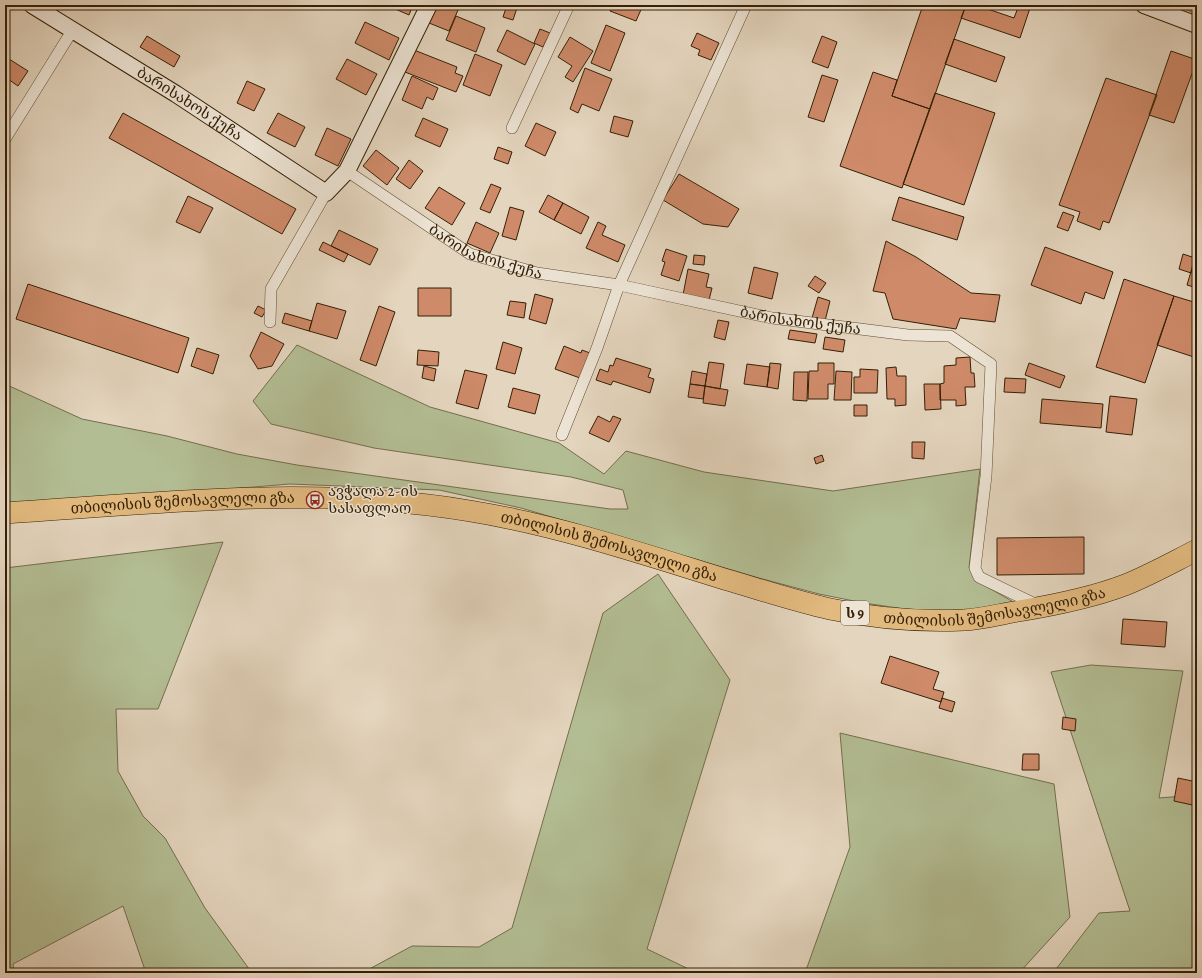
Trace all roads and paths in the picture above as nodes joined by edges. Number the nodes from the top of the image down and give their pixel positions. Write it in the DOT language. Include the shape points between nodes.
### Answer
graph roads {
  1 [pos="32,5"];
  2 [pos="429,5"];
  3 [pos="568,5"];
  4 [pos="746,5"];
  5 [pos="1144,5"];
  6 [pos="1197,25"];
  7 [pos="72,31"];
  8 [pos="512,128"];
  9 [pos="5,139"];
  10 [pos="347,171"];
  11 [pos="326,193"];
  12 [pos="620,285"];
  13 [pos="270,322"];
  14 [pos="562,435"];
  15 [pos="5,513"];
  16 [pos="1197,550"];
  17 [pos="1042,608"];
  1 -- 7 [label="street, ბარისახოს ქუჩა"];
  2 -- 10 [label="street"];
  3 -- 8 [label="street"];
  4 -- 12 [label="street"];
  5 -- 6 [label="street"];
  7 -- 9 [label="street"];
  7 -- 11 [label="street, ბარისახოს ქუჩა" via="176,94"];
  10 -- 11 [label="street"];
  10 -- 12 [label="street, ბარისახოს ქუჩა" via="470,254 538,273"];
  11 -- 13 [label="street" via="271,289"];
  12 -- 14 [label="street"];
  12 -- 17 [label="street, ბარისახოს ქუჩა" via="772,318 908,335 950,336 991,364 986,476 975,568 979,578"];
  15 -- 17 [label="highway, თბილისის შემოსავლელი გზა / ს 9" via="225,498 296,496 382,500 472,511 554,529 830,609 898,619 963,620"];
  16 -- 17 [label="highway, თბილისის შემოსავლელი გზა / ს 9" via="1126,584 1085,598"];
}
